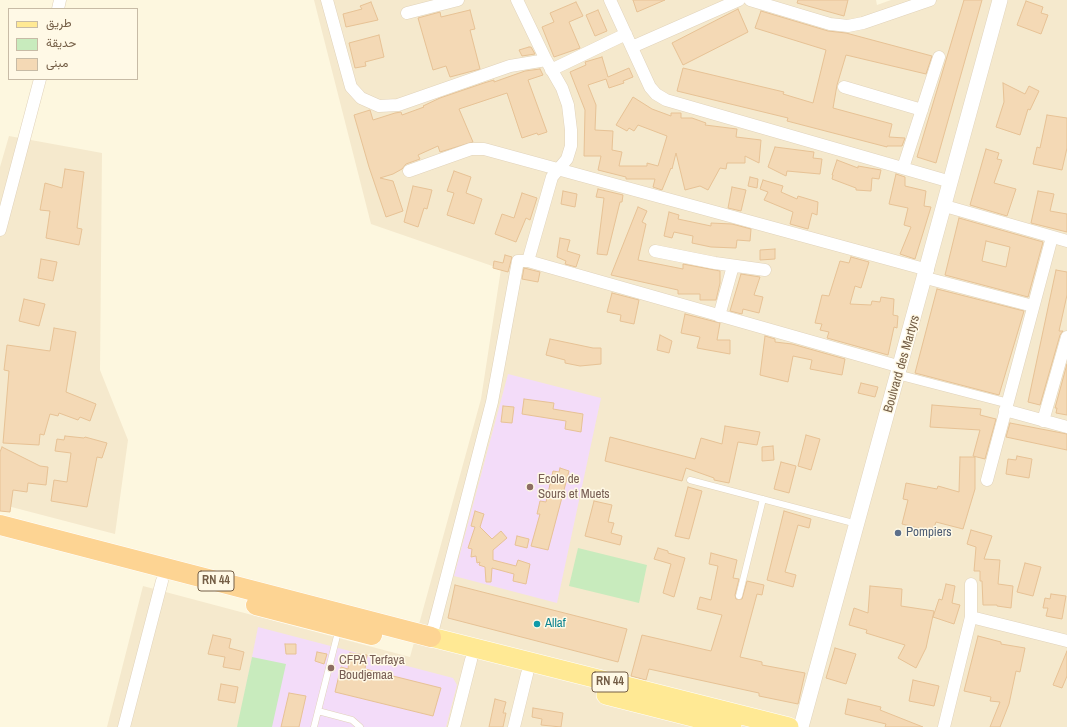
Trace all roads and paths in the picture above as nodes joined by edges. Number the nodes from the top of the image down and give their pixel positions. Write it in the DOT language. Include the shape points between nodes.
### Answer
graph roads {
  1 [pos="328,0"];
  2 [pos="458,0"];
  3 [pos="517,0"];
  4 [pos="610,0"];
  5 [pos="739,0"];
  6 [pos="750,0"];
  7 [pos="930,0"];
  8 [pos="1000,0"];
  9 [pos="407,13"];
  10 [pos="626,34"];
  11 [pos="632,47"];
  12 [pos="939,57"];
  13 [pos="549,65"];
  14 [pos="40,80"];
  15 [pos="844,87"];
  16 [pos="922,110"];
  17 [pos="903,168"];
  18 [pos="559,170"];
  19 [pos="409,172"];
  20 [pos="951,182"];
  21 [pos="945,206"];
  22 [pos="0,230"];
  23 [pos="1052,238"];
  24 [pos="1067,241"];
  25 [pos="656,251"];
  26 [pos="528,261"];
  27 [pos="733,266"];
  28 [pos="765,270"];
  29 [pos="927,274"];
  30 [pos="1033,306"];
  31 [pos="719,316"];
  32 [pos="1067,337"];
  33 [pos="900,371"];
  34 [pos="1006,407"];
  35 [pos="1043,420"];
  36 [pos="1067,427"];
  37 [pos="690,480"];
  38 [pos="987,480"];
  39 [pos="763,499"];
  40 [pos="857,524"];
  41 [pos="0,525"];
  42 [pos="0,539"];
  43 [pos="162,581"];
  44 [pos="972,584"];
  45 [pos="739,596"];
  46 [pos="971,617"];
  47 [pos="339,627"];
  48 [pos="1067,641"];
  49 [pos="429,643"];
  50 [pos="471,660"];
  51 [pos="528,674"];
  52 [pos="318,711"];
  53 [pos="695,723"];
  54 [pos="124,727"];
  55 [pos="314,727"];
  56 [pos="360,727"];
  57 [pos="454,727"];
  58 [pos="514,727"];
  59 [pos="732,727"];
  60 [pos="789,727"];
  61 [pos="801,727"];
  62 [pos="944,727"];
  1 -- 13 [label="street" via="350,87 360,98 379,106 398,105 510,66"];
  2 -- 9 [label="street"];
  3 -- 13 [label="street"];
  4 -- 10 [label="street"];
  5 -- 11 [label="street"];
  6 -- 7 [label="street" via="830,24 848,26"];
  8 -- 20 [label="street, Boulvard des Martyrs"];
  10 -- 11 [label="street"];
  10 -- 13 [label="street"];
  11 -- 17 [label="street" via="650,87 666,100"];
  12 -- 16 [label="street"];
  13 -- 18 [label="street" via="568,105 571,130 571,146"];
  14 -- 22 [label="street"];
  15 -- 16 [label="street"];
  16 -- 17 [label="street"];
  17 -- 20 [label="street"];
  18 -- 19 [label="street" via="508,154 471,149"];
  18 -- 26 [label="street" via="552,178"];
  18 -- 29 [label="street"];
  20 -- 21 [label="street, Boulvard des Martyrs"];
  21 -- 23 [label="street"];
  21 -- 29 [label="street, Boulvard des Martyrs"];
  23 -- 24 [label="street"];
  23 -- 30 [label="street"];
  25 -- 27 [label="street"];
  26 -- 31 [label="street"];
  26 -- 49 [label="street" via="518,261 492,402"];
  27 -- 28 [label="street"];
  27 -- 31 [label="street"];
  29 -- 30 [label="street"];
  29 -- 33 [label="street, Boulvard des Martyrs"];
  30 -- 34 [label="street"];
  31 -- 33 [label="street"];
  32 -- 35 [label="street"];
  33 -- 34 [label="street"];
  33 -- 40 [label="street, Boulvard des Martyrs"];
  34 -- 35 [label="street"];
  34 -- 38 [label="street"];
  35 -- 36 [label="street"];
  37 -- 39 [label="lane"];
  39 -- 40 [label="lane"];
  39 -- 45 [label="lane"];
  40 -- 61 [label="street, Boulvard des Martyrs"];
  41 -- 49 [label="highway, RN 44"];
  42 -- 43 [label="highway, RN 44"];
  43 -- 47 [label="highway, RN 44"];
  43 -- 54 [label="street"];
  44 -- 46 [label="street"];
  46 -- 48 [label="street"];
  46 -- 62 [label="street"];
  47 -- 49 [label="highway, RN 44"];
  47 -- 52 [label="lane"];
  49 -- 50 [label="main road, RN 44"];
  49 -- 60 [label="main road, RN 44"];
  50 -- 51 [label="main road, RN 44"];
  50 -- 57 [label="street"];
  51 -- 53 [label="main road, RN 44"];
  51 -- 58 [label="street"];
  52 -- 55 [label="lane"];
  52 -- 56 [label="lane" via="352,720"];
  53 -- 59 [label="main road, RN 44"];
}
